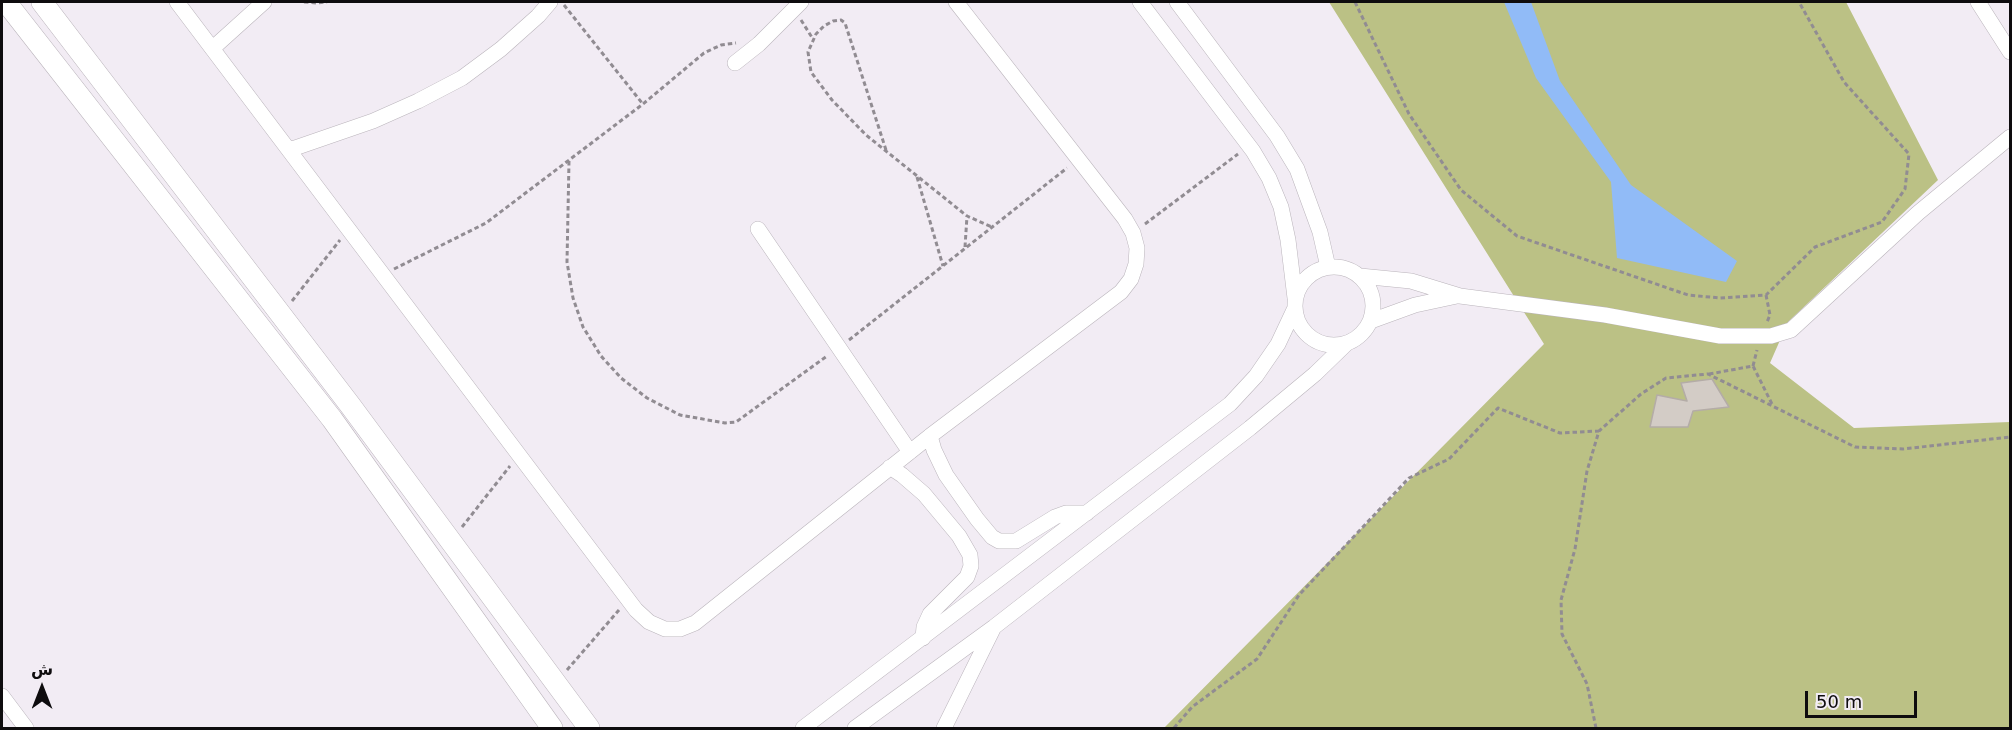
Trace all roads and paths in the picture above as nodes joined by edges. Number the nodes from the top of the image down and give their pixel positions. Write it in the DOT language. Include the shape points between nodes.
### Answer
graph roads {
  1 [pos="6,2"];
  2 [pos="42,2"];
  3 [pos="177,2"];
  4 [pos="264,2"];
  5 [pos="304,2"];
  6 [pos="327,2"];
  7 [pos="550,2"];
  8 [pos="561,2"];
  9 [pos="956,2"];
  10 [pos="1140,2"];
  11 [pos="1177,2"];
  12 [pos="1355,2"];
  13 [pos="1798,2"];
  14 [pos="1978,2"];
  15 [pos="797,5"];
  16 [pos="813,39"];
  17 [pos="759,44"];
  18 [pos="213,48"];
  19 [pos="2010,52"];
  20 [pos="735,63"];
  21 [pos="643,104"];
  22 [pos="2010,137"];
  23 [pos="1249,145"];
  24 [pos="289,150"];
  25 [pos="886,150"];
  26 [pos="1078,159"];
  27 [pos="568,161"];
  28 [pos="916,175"];
  29 [pos="967,216"];
  30 [pos="992,227"];
  31 [pos="758,229"];
  32 [pos="349,230"];
  33 [pos="1133,233"];
  34 [pos="965,248"];
  35 [pos="943,266"];
  36 [pos="1328,267"];
  37 [pos="383,274"];
  38 [pos="1360,276"];
  39 [pos="1460,296"];
  40 [pos="290,303"];
  41 [pos="1294,304"];
  42 [pos="1371,321"];
  43 [pos="1346,344"];
  44 [pos="838,348"];
  45 [pos="1708,374"];
  46 [pos="350,405"];
  47 [pos="1772,406"];
  48 [pos="332,419"];
  49 [pos="1599,431"];
  50 [pos="930,436"];
  51 [pos="2010,437"];
  52 [pos="910,452"];
  53 [pos="519,455"];
  54 [pos="890,467"];
  55 [pos="946,475"];
  56 [pos="924,494"];
  57 [pos="1087,513"];
  58 [pos="977,519"];
  59 [pos="460,529"];
  60 [pos="959,536"];
  61 [pos="628,600"];
  62 [pos="994,627"];
  63 [pos="923,638"];
  64 [pos="567,670"];
  65 [pos="2,696"];
  66 [pos="548,726"];
  67 [pos="26,729"];
  68 [pos="589,729"];
  69 [pos="803,729"];
  70 [pos="855,729"];
  71 [pos="944,729"];
  72 [pos="1174,729"];
  73 [pos="1596,729"];
  1 -- 48 [label="street"];
  2 -- 46 [label="street"];
  3 -- 18 [label="street"];
  4 -- 18 [label="street"];
  5 -- 6 [label="path"];
  7 -- 24 [label="street" via="501,49 462,78 373,121"];
  8 -- 21 [label="path"];
  9 -- 26 [label="street"];
  10 -- 23 [label="street"];
  11 -- 36 [label="street" via="1298,169"];
  12 -- 13 [label="path" via="1409,114 1461,190 1517,236 1688,295 1720,298 1766,295 1815,247 1882,222 1905,189 1909,154 1844,82"];
  14 -- 19 [label="street"];
  15 -- 16 [label="path"];
  15 -- 17 [label="street"];
  16 -- 25 [label="path" via="808,52 811,72 848,118"];
  16 -- 25 [label="path" via="833,21 845,23"];
  17 -- 20 [label="street"];
  17 -- 21 [label="path" via="721,45 704,53"];
  18 -- 24 [label="street"];
  21 -- 27 [label="path"];
  22 -- 39 [label="street" via="1918,213 1791,330 1762,337 1720,336 1605,315"];
  23 -- 33 [label="path"];
  23 -- 41 [label="street" via="1281,207"];
  24 -- 32 [label="street"];
  25 -- 28 [label="path"];
  26 -- 30 [label="path"];
  26 -- 33 [label="street"];
  27 -- 37 [label="path" via="486,223"];
  27 -- 44 [label="path" via="567,262 573,298 583,327 601,356 621,378 648,398 681,415 736,422"];
  28 -- 29 [label="path"];
  28 -- 35 [label="path"];
  29 -- 30 [label="path"];
  29 -- 34 [label="path"];
  30 -- 34 [label="path"];
  31 -- 44 [label="street"];
  32 -- 37 [label="street"];
  32 -- 40 [label="path"];
  33 -- 50 [label="street" via="1136,264 1121,292"];
  34 -- 35 [label="path"];
  35 -- 44 [label="path"];
  36 -- 38 [label="street" via="1345,268"];
  36 -- 41 [label="street" via="1306,277"];
  37 -- 53 [label="street"];
  38 -- 39 [label="street" via="1411,281"];
  38 -- 42 [label="street" via="1370,289 1374,305"];
  39 -- 42 [label="street" via="1415,305"];
  41 -- 43 [label="street" via="1297,321 1311,339 1334,346"];
  41 -- 57 [label="street" via="1278,344 1230,404"];
  42 -- 43 [label="street" via="1361,335"];
  43 -- 62 [label="street" via="1283,402"];
  44 -- 52 [label="street"];
  45 -- 47 [label="path"];
  45 -- 47 [label="path" via="1753,366"];
  45 -- 49 [label="path" via="1666,378"];
  46 -- 48 [label="street"];
  46 -- 68 [label="street"];
  47 -- 51 [label="path" via="1855,447 1903,449"];
  48 -- 66 [label="street"];
  49 -- 72 [label="path" via="1560,433 1498,408 1449,459 1409,478 1299,595 1257,659 1192,707"];
  49 -- 73 [label="path" via="1561,600 1562,634 1587,684"];
  50 -- 52 [label="street"];
  50 -- 55 [label="street"];
  52 -- 54 [label="street"];
  53 -- 59 [label="path"];
  53 -- 61 [label="street"];
  54 -- 56 [label="street"];
  54 -- 61 [label="street" via="695,622 680,629 665,629 649,622"];
  55 -- 56 [label="street" via="940,490"];
  55 -- 58 [label="street"];
  56 -- 60 [label="street"];
  57 -- 58 [label="street" via="1055,517 1024,538 1008,542 992,537"];
  57 -- 63 [label="street"];
  58 -- 60 [label="street" via="967,520 960,527"];
  60 -- 63 [label="street" via="970,555 971,566 967,577 930,614"];
  61 -- 64 [label="path"];
  62 -- 70 [label="street"];
  62 -- 71 [label="street"];
  63 -- 69 [label="street"];
  65 -- 67 [label="street"];
}
